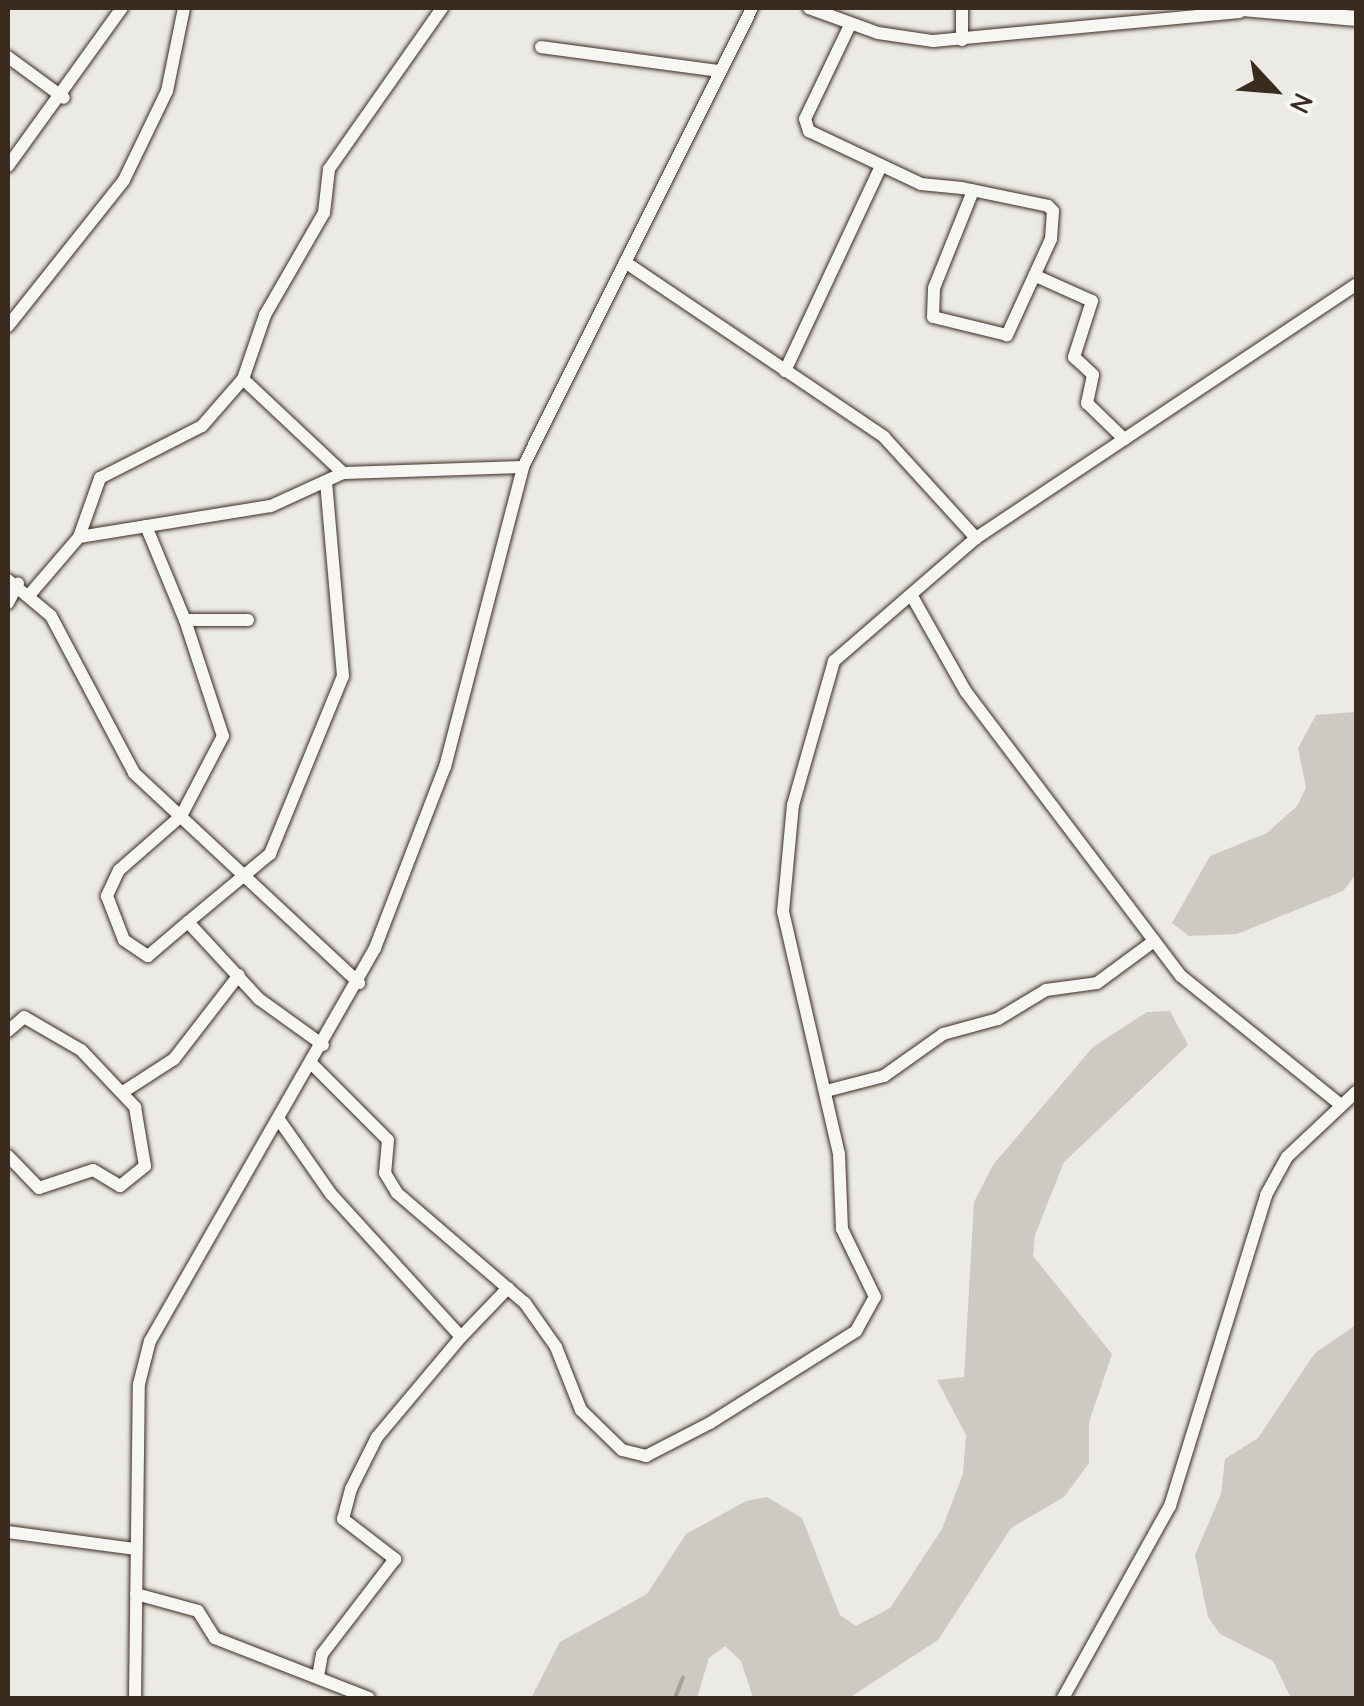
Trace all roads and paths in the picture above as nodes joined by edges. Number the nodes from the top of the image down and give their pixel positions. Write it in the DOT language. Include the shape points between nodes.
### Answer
graph roads {
  1 [pos="122,8"];
  2 [pos="184,8"];
  3 [pos="442,8"];
  4 [pos="752,8"];
  5 [pos="809,8"];
  6 [pos="962,8"];
  7 [pos="1093,8"];
  8 [pos="1241,10"];
  9 [pos="1309,10"];
  10 [pos="1356,18"];
  11 [pos="1092,24"];
  12 [pos="850,25"];
  13 [pos="962,40"];
  14 [pos="541,46"];
  15 [pos="8,57"];
  16 [pos="720,71"];
  17 [pos="64,98"];
  18 [pos="8,166"];
  19 [pos="881,166"];
  20 [pos="973,191"];
  21 [pos="625,262"];
  22 [pos="1036,276"];
  23 [pos="1356,285"];
  24 [pos="8,326"];
  25 [pos="784,371"];
  26 [pos="243,379"];
  27 [pos="1124,438"];
  28 [pos="524,467"];
  29 [pos="343,473"];
  30 [pos="326,483"];
  31 [pos="146,526"];
  32 [pos="79,537"];
  33 [pos="976,538"];
  34 [pos="12,582"];
  35 [pos="31,593"];
  36 [pos="913,598"];
  37 [pos="8,603"];
  38 [pos="185,620"];
  39 [pos="248,620"];
  40 [pos="181,816"];
  41 [pos="235,876"];
  42 [pos="188,922"];
  43 [pos="1154,941"];
  44 [pos="238,976"];
  45 [pos="359,983"];
  46 [pos="8,1031"];
  47 [pos="324,1044"];
  48 [pos="312,1064"];
  49 [pos="826,1091"];
  50 [pos="123,1092"];
  51 [pos="1356,1092"];
  52 [pos="1341,1105"];
  53 [pos="280,1120"];
  54 [pos="8,1156"];
  55 [pos="508,1288"];
  56 [pos="461,1337"];
  57 [pos="8,1532"];
  58 [pos="136,1549"];
  59 [pos="136,1594"];
  60 [pos="318,1676"];
  61 [pos="135,1698"];
  62 [pos="369,1698"];
  63 [pos="1063,1698"];
  1 -- 17 [label="street"];
  2 -- 24 [label="street" via="167,91 124,180"];
  3 -- 26 [label="street" via="329,169 324,213 265,315"];
  4 -- 16 [label="street"];
  5 -- 12 [label="street"];
  6 -- 13 [label="street"];
  7 -- 11 [label="street"];
  8 -- 9 [label="main road"];
  8 -- 11 [label="street"];
  9 -- 10 [label="main road"];
  11 -- 13 [label="street"];
  12 -- 13 [label="street"];
  12 -- 19 [label="street" via="805,125"];
  14 -- 16 [label="street"];
  15 -- 17 [label="street"];
  16 -- 21 [label="street"];
  17 -- 18 [label="street"];
  19 -- 20 [label="street"];
  19 -- 25 [label="street"];
  20 -- 22 [label="street" via="1053,211"];
  20 -- 22 [label="street" via="934,288 934,320 1007,336"];
  21 -- 25 [label="street"];
  21 -- 28 [label="street"];
  22 -- 27 [label="street" via="1092,302 1074,357 1093,375 1087,403"];
  23 -- 27 [label="street"];
  25 -- 33 [label="street" via="896,446"];
  26 -- 29 [label="street"];
  26 -- 32 [label="street" via="202,426 100,478"];
  27 -- 33 [label="street"];
  28 -- 29 [label="street"];
  28 -- 45 [label="street" via="445,767"];
  29 -- 30 [label="street"];
  30 -- 31 [label="street" via="271,506"];
  30 -- 41 [label="street" via="342,676 270,854"];
  31 -- 32 [label="street"];
  31 -- 38 [label="street"];
  32 -- 35 [label="street"];
  33 -- 36 [label="street"];
  34 -- 35 [label="street"];
  34 -- 37 [label="street"];
  35 -- 40 [label="street" via="89,684 116,750"];
  36 -- 43 [label="street" via="966,692"];
  36 -- 49 [label="street" via="834,661 793,805 783,912"];
  38 -- 39 [label="street"];
  38 -- 40 [label="street" via="223,736"];
  40 -- 41 [label="street"];
  40 -- 42 [label="street" via="120,870 107,896 137,952 157,952"];
  41 -- 42 [label="street"];
  41 -- 45 [label="street"];
  42 -- 44 [label="street"];
  43 -- 49 [label="street" via="1097,983 1046,990 998,1019 942,1034 884,1076"];
  43 -- 52 [label="street" via="1210,998"];
  44 -- 47 [label="street"];
  44 -- 50 [label="street" via="174,1059"];
  45 -- 47 [label="street"];
  46 -- 50 [label="street" via="20,1016 47,1028"];
  47 -- 48 [label="street"];
  48 -- 53 [label="street"];
  48 -- 55 [label="street" via="388,1140 385,1173 397,1193"];
  49 -- 55 [label="street" via="842,1229 874,1306 856,1330 774,1388 633,1454 581,1410 556,1347"];
  50 -- 54 [label="street" via="135,1107 145,1166 124,1185 93,1170 40,1188"];
  51 -- 52 [label="street"];
  52 -- 63 [label="street" via="1288,1158 1266,1195 1184,1470"];
  53 -- 56 [label="street" via="330,1194"];
  53 -- 58 [label="street" via="150,1341 139,1384"];
  55 -- 56 [label="street"];
  56 -- 60 [label="street" via="370,1446 351,1489 343,1520 395,1558 330,1641"];
  57 -- 58 [label="street"];
  58 -- 59 [label="street"];
  59 -- 60 [label="street" via="198,1611 215,1638"];
  59 -- 61 [label="street"];
  60 -- 62 [label="street"];
}
